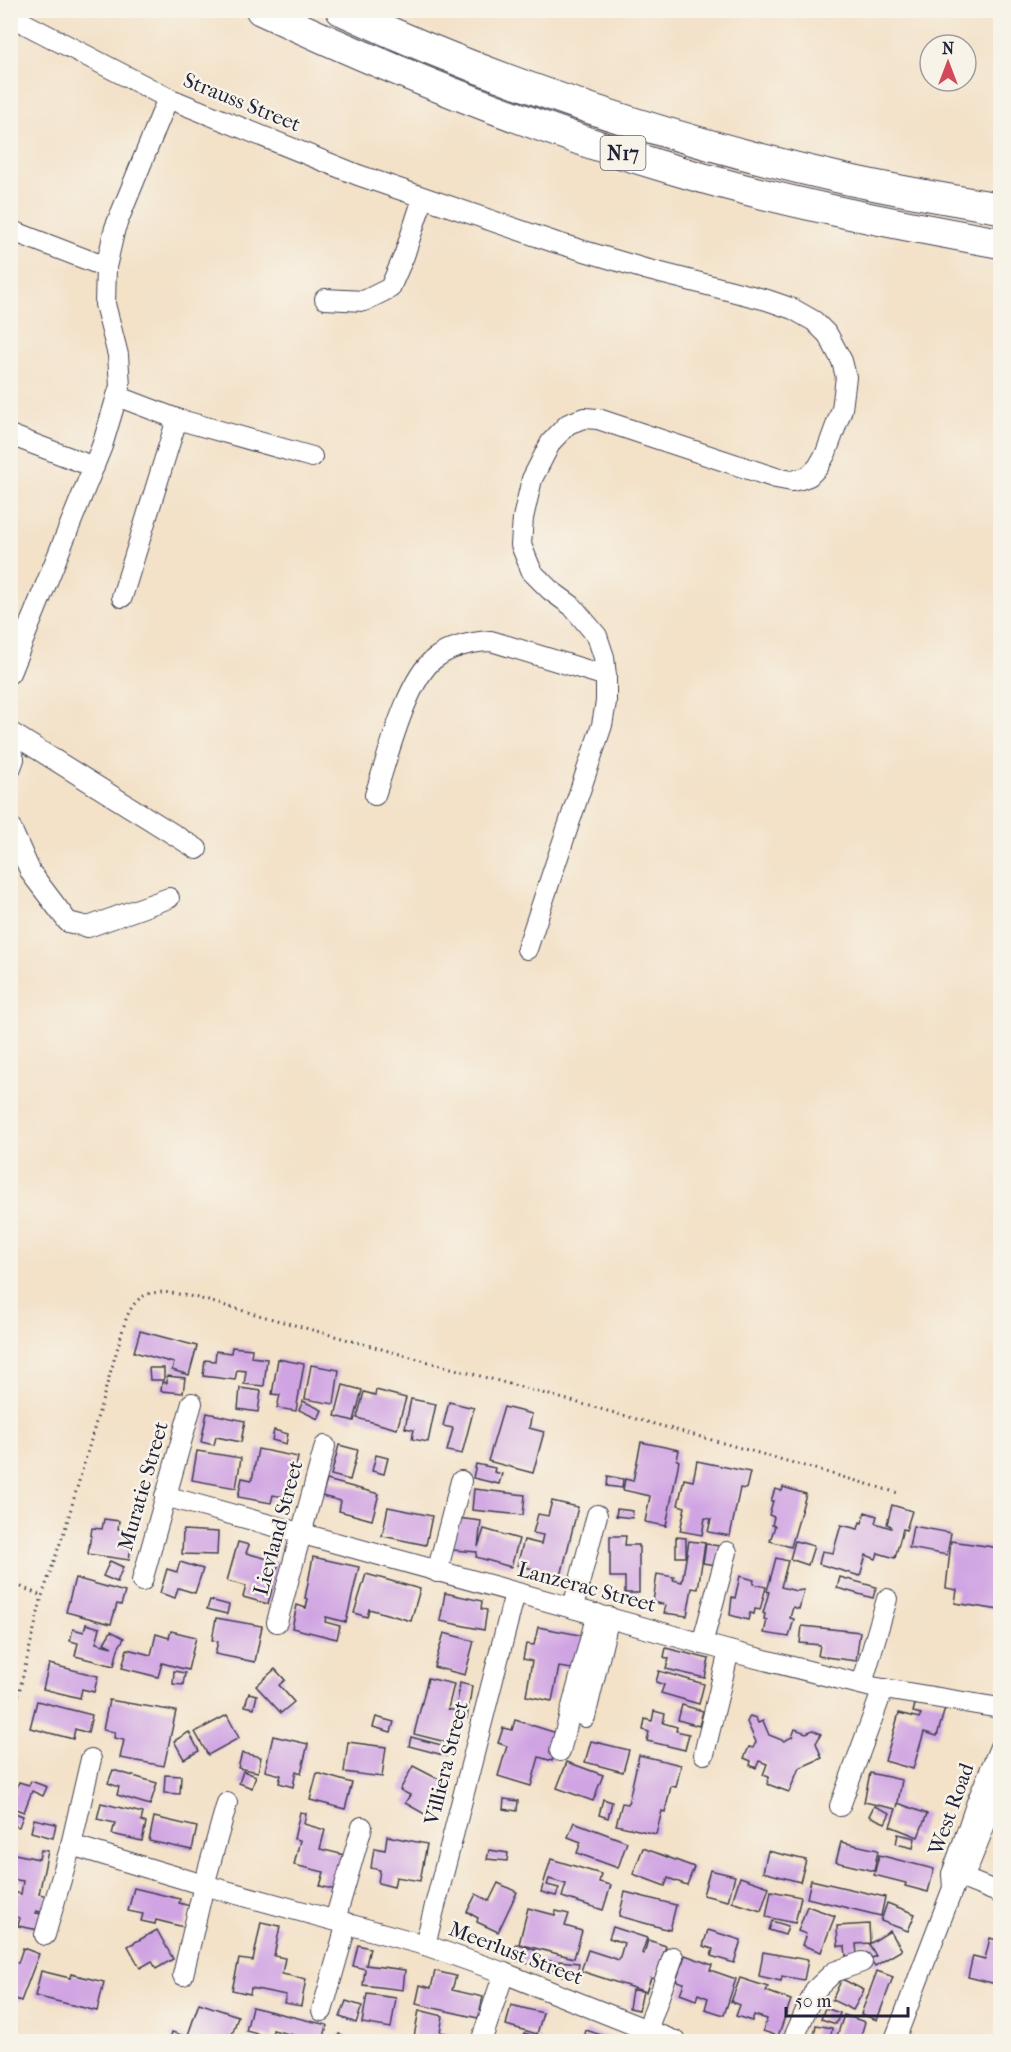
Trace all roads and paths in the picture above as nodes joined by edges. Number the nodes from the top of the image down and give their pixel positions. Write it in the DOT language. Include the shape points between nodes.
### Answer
graph roads {
  1 [pos="261,10"];
  2 [pos="341,10"];
  3 [pos="10,16"];
  4 [pos="168,98"];
  5 [pos="423,198"];
  6 [pos="1000,208"];
  7 [pos="10,230"];
  8 [pos="1000,243"];
  9 [pos="106,267"];
  10 [pos="325,299"];
  11 [pos="117,396"];
  12 [pos="177,419"];
  13 [pos="10,435"];
  14 [pos="312,457"];
  15 [pos="94,466"];
  16 [pos="122,597"];
  17 [pos="13,663"];
  18 [pos="606,676"];
  19 [pos="10,732"];
  20 [pos="10,751"];
  21 [pos="10,771"];
  22 [pos="375,795"];
  23 [pos="10,826"];
  24 [pos="197,849"];
  25 [pos="169,898"];
  26 [pos="527,949"];
  27 [pos="192,1404"];
  28 [pos="325,1446"];
  29 [pos="461,1481"];
  30 [pos="898,1493"];
  31 [pos="165,1496"];
  32 [pos="597,1515"];
  33 [pos="302,1534"];
  34 [pos="727,1552"];
  35 [pos="437,1572"];
  36 [pos="142,1581"];
  37 [pos="10,1582"];
  38 [pos="515,1593"];
  39 [pos="42,1596"];
  40 [pos="887,1599"];
  41 [pos="573,1607"];
  42 [pos="603,1616"];
  43 [pos="277,1622"];
  44 [pos="702,1644"];
  45 [pos="729,1651"];
  46 [pos="862,1684"];
  47 [pos="883,1689"];
  48 [pos="1000,1708"];
  49 [pos="585,1717"];
  50 [pos="10,1730"];
  51 [pos="1000,1747"];
  52 [pos="560,1751"];
  53 [pos="704,1754"];
  54 [pos="92,1760"];
  55 [pos="1000,1787"];
  56 [pos="227,1803"];
  57 [pos="840,1806"];
  58 [pos="362,1827"];
  59 [pos="71,1845"];
  60 [pos="956,1880"];
  61 [pos="204,1885"];
  62 [pos="1000,1893"];
  63 [pos="341,1922"];
  64 [pos="45,1935"];
  65 [pos="424,1945"];
  66 [pos="673,1956"];
  67 [pos="862,1962"];
  68 [pos="504,1973"];
  69 [pos="183,1975"];
  70 [pos="322,2011"];
  71 [pos="646,2036"];
  72 [pos="482,2042"];
  73 [pos="677,2042"];
  74 [pos="792,2042"];
  75 [pos="894,2042"];
  1 -- 8 [label="highway, N17" via="453,94 669,168 837,211"];
  2 -- 6 [label="highway, N17" via="459,61 618,117 840,178"];
  3 -- 4 [label="street, Strauss Street"];
  4 -- 5 [label="street, Strauss Street"];
  4 -- 9 [label="street" via="115,228"];
  5 -- 10 [label="street" via="390,288 364,301"];
  5 -- 18 [label="street, Strauss Street" via="645,269 793,309 828,335 842,361 846,377 842,409 822,460 809,476 801,479 776,478 598,419 584,418 568,424 551,442 531,479 521,545 532,572 572,606 597,636"];
  7 -- 9 [label="street"];
  9 -- 11 [label="street" via="105,304 118,355"];
  11 -- 12 [label="street"];
  11 -- 15 [label="street"];
  12 -- 14 [label="street"];
  12 -- 16 [label="street"];
  13 -- 15 [label="street"];
  15 -- 17 [label="street"];
  18 -- 22 [label="street" via="491,640 454,647 433,660 419,676"];
  18 -- 26 [label="street, Strauss Street" via="602,725"];
  19 -- 24 [label="street"];
  20 -- 21 [label="street" via="14,759"];
  23 -- 25 [label="street" via="32,873 68,922 88,927"];
  27 -- 31 [label="street, Muratie Street"];
  28 -- 33 [label="street, Lievland Street"];
  29 -- 35 [label="street"];
  30 -- 39 [label="path" via="161,1291 147,1293 129,1310"];
  31 -- 33 [label="street, Lanzerac Street"];
  31 -- 36 [label="street, Muratie Street"];
  32 -- 41 [label="street"];
  33 -- 35 [label="street, Lanzerac Street"];
  33 -- 43 [label="street, Lievland Street"];
  34 -- 44 [label="street"];
  35 -- 38 [label="street, Lanzerac Street"];
  37 -- 39 [label="path"];
  38 -- 41 [label="street, Lanzerac Street"];
  38 -- 65 [label="street, Villiera Street"];
  39 -- 50 [label="path"];
  40 -- 46 [label="street"];
  41 -- 42 [label="street, Lanzerac Street"];
  42 -- 44 [label="street, Lanzerac Street"];
  42 -- 49 [label="street"];
  42 -- 52 [label="street"];
  44 -- 45 [label="street, Lanzerac Street"];
  45 -- 46 [label="street, Lanzerac Street"];
  45 -- 53 [label="street"];
  46 -- 47 [label="street, Lanzerac Street"];
  47 -- 48 [label="street, Lanzerac Street"];
  47 -- 57 [label="street"];
  51 -- 60 [label="street, West Road" via="977,1802"];
  54 -- 59 [label="street"];
  55 -- 60 [label="street, West Road"];
  56 -- 61 [label="street"];
  58 -- 63 [label="street"];
  59 -- 61 [label="street, Meerlust Street"];
  59 -- 64 [label="street"];
  60 -- 62 [label="street"];
  60 -- 75 [label="street, West Road"];
  61 -- 63 [label="street, Meerlust Street"];
  61 -- 69 [label="street"];
  63 -- 65 [label="street, Meerlust Street"];
  63 -- 70 [label="street"];
  65 -- 68 [label="street, Meerlust Street"];
  66 -- 71 [label="street"];
  67 -- 74 [label="street" via="834,1972 815,1990"];
  68 -- 71 [label="street, Meerlust Street"];
  68 -- 72 [label="street"];
  71 -- 73 [label="street, Meerlust Street"];
}
